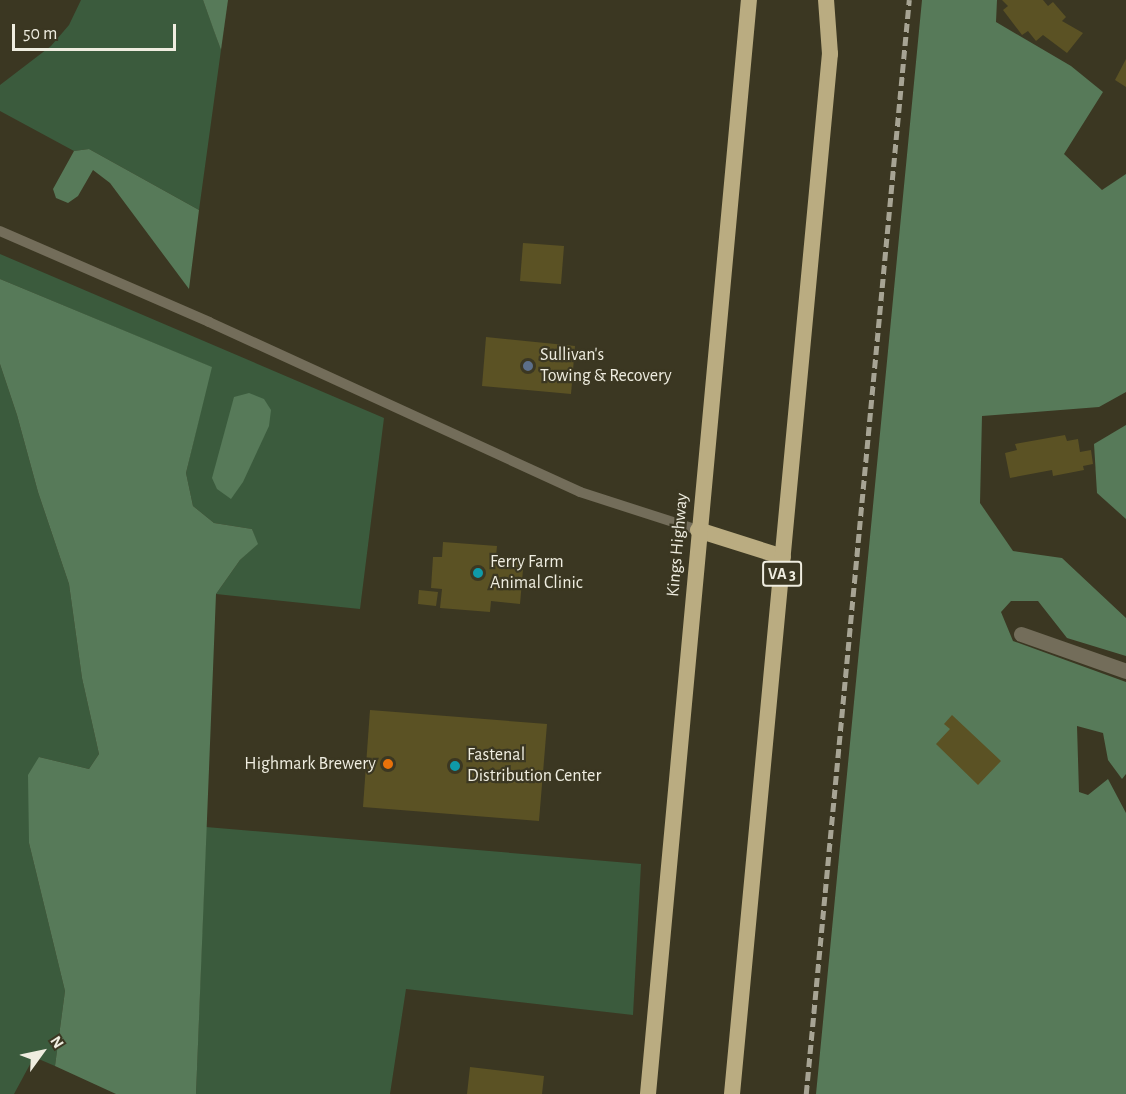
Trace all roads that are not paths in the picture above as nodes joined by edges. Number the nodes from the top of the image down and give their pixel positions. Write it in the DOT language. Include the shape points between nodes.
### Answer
graph roads {
  1 [pos="749,0"];
  2 [pos="826,0"];
  3 [pos="0,231"];
  4 [pos="699,530"];
  5 [pos="783,557"];
  6 [pos="1021,634"];
  7 [pos="1126,671"];
  8 [pos="648,1094"];
  9 [pos="732,1094"];
  1 -- 4 [label="highway, Kings Highway"];
  2 -- 5 [label="highway, VA 3" via="830,54"];
  3 -- 4 [label="lane" via="580,492"];
  4 -- 5 [label="highway"];
  4 -- 8 [label="highway, Kings Highway"];
  5 -- 9 [label="highway, VA 3"];
  6 -- 7 [label="street"];
}
